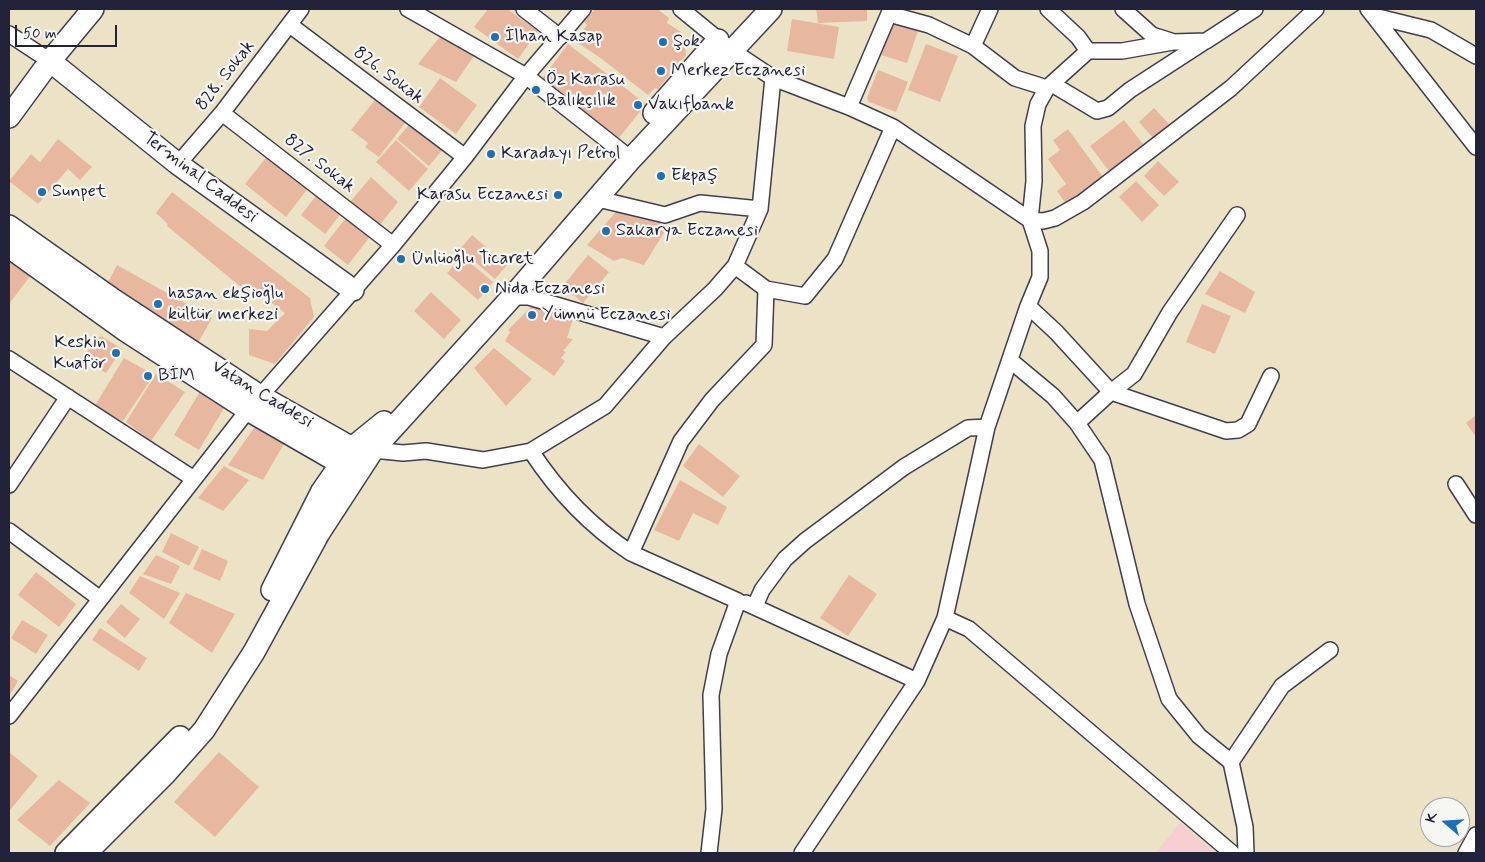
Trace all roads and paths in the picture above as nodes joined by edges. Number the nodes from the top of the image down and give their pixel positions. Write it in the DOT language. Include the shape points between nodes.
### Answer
graph roads {
  1 [pos="94,9"];
  2 [pos="301,9"];
  3 [pos="408,9"];
  4 [pos="524,9"];
  5 [pos="583,9"];
  6 [pos="682,9"];
  7 [pos="771,9"];
  8 [pos="990,9"];
  9 [pos="1048,9"];
  10 [pos="1123,9"];
  11 [pos="1255,9"];
  12 [pos="1316,9"];
  13 [pos="890,11"];
  14 [pos="1371,12"];
  15 [pos="290,25"];
  16 [pos="9,34"];
  17 [pos="560,37"];
  18 [pos="1206,41"];
  19 [pos="1173,42"];
  20 [pos="725,45"];
  21 [pos="973,46"];
  22 [pos="1088,50"];
  23 [pos="1476,56"];
  24 [pos="50,61"];
  25 [pos="526,76"];
  26 [pos="773,78"];
  27 [pos="1050,86"];
  28 [pos="849,107"];
  29 [pos="222,113"];
  30 [pos="9,117"];
  31 [pos="893,127"];
  32 [pos="1476,147"];
  33 [pos="626,155"];
  34 [pos="465,157"];
  35 [pos="178,164"];
  36 [pos="598,199"];
  37 [pos="760,209"];
  38 [pos="1237,215"];
  39 [pos="1030,220"];
  40 [pos="9,226"];
  41 [pos="393,245"];
  42 [pos="9,246"];
  43 [pos="735,266"];
  44 [pos="353,290"];
  45 [pos="766,290"];
  46 [pos="512,297"];
  47 [pos="1028,306"];
  48 [pos="664,337"];
  49 [pos="9,359"];
  50 [pos="1011,361"];
  51 [pos="1271,376"];
  52 [pos="1111,392"];
  53 [pos="68,397"];
  54 [pos="254,403"];
  55 [pos="1077,422"];
  56 [pos="987,427"];
  57 [pos="373,450"];
  58 [pos="531,451"];
  59 [pos="350,462"];
  60 [pos="194,479"];
  61 [pos="1456,484"];
  62 [pos="9,485"];
  63 [pos="1476,515"];
  64 [pos="9,531"];
  65 [pos="631,553"];
  66 [pos="99,598"];
  67 [pos="738,600"];
  68 [pos="755,606"];
  69 [pos="945,618"];
  70 [pos="1330,650"];
  71 [pos="917,681"];
  72 [pos="9,716"];
  73 [pos="1231,762"];
  74 [pos="1476,836"];
  75 [pos="66,853"];
  76 [pos="86,853"];
  77 [pos="709,853"];
  78 [pos="802,853"];
  79 [pos="1232,853"];
  80 [pos="1246,853"];
  81 [pos="1466,853"];
  1 -- 24 [label="main road"];
  2 -- 15 [label="street, 828. Sokak"];
  3 -- 25 [label="street"];
  4 -- 17 [label="street"];
  5 -- 17 [label="street"];
  6 -- 20 [label="street"];
  7 -- 20 [label="main road"];
  8 -- 21 [label="street"];
  9 -- 22 [label="street"];
  10 -- 19 [label="street" via="1152,35"];
  11 -- 18 [label="street"];
  12 -- 39 [label="street" via="1231,88 1091,197 1055,218"];
  13 -- 21 [label="street"];
  13 -- 28 [label="street"];
  14 -- 23 [label="street" via="1431,30"];
  14 -- 32 [label="street"];
  15 -- 29 [label="street, 828. Sokak"];
  15 -- 34 [label="street, 826. Sokak"];
  16 -- 24 [label="street"];
  17 -- 25 [label="street"];
  18 -- 19 [label="street"];
  18 -- 27 [label="street" via="1108,108 1097,111"];
  19 -- 22 [label="street" via="1122,50"];
  20 -- 26 [label="street"];
  20 -- 33 [label="main road"];
  21 -- 27 [label="street" via="1015,78"];
  22 -- 27 [label="street"];
  24 -- 30 [label="main road"];
  24 -- 35 [label="main road, Terminal Caddesi"];
  25 -- 33 [label="street"];
  25 -- 34 [label="street"];
  26 -- 28 [label="street"];
  26 -- 37 [label="street"];
  27 -- 39 [label="street" via="1038,104 1033,126 1034,181"];
  28 -- 31 [label="street"];
  29 -- 35 [label="street, 828. Sokak"];
  29 -- 41 [label="street, 827. Sokak"];
  31 -- 39 [label="street"];
  31 -- 45 [label="street" via="835,259 805,296"];
  33 -- 36 [label="main road"];
  33 -- 59 [label="main road"];
  34 -- 41 [label="street"];
  35 -- 44 [label="main road, Terminal Caddesi"];
  36 -- 37 [label="street" via="666,215 700,203"];
  36 -- 46 [label="main road"];
  37 -- 43 [label="street"];
  38 -- 52 [label="street" via="1170,312 1134,374"];
  39 -- 47 [label="street" via="1040,251 1040,277"];
  40 -- 54 [label="main road, Vatan Caddesi"];
  41 -- 44 [label="street"];
  42 -- 54 [label="main road, Vatan Caddesi" via="126,331"];
  43 -- 45 [label="street"];
  43 -- 48 [label="street"];
  44 -- 54 [label="street"];
  45 -- 65 [label="street" via="764,345 712,400 681,441"];
  46 -- 48 [label="street" via="529,297"];
  46 -- 57 [label="main road"];
  47 -- 50 [label="street"];
  47 -- 52 [label="street"];
  48 -- 58 [label="street" via="606,406"];
  49 -- 53 [label="street"];
  50 -- 55 [label="street" via="1053,396"];
  50 -- 56 [label="street"];
  51 -- 52 [label="street" via="1248,424 1238,430 1226,431"];
  52 -- 55 [label="street"];
  53 -- 60 [label="street"];
  53 -- 62 [label="street"];
  54 -- 59 [label="main road, Vatan Caddesi"];
  54 -- 60 [label="street"];
  55 -- 73 [label="street" via="1102,460 1137,604 1169,699 1199,736"];
  56 -- 68 [label="street" via="968,428 904,467 805,541 785,559 762,590"];
  56 -- 69 [label="street"];
  57 -- 58 [label="street" via="426,451 484,460"];
  57 -- 59 [label="main road"];
  58 -- 65 [label="street" via="575,507 606,537"];
  59 -- 75 [label="main road" via="322,491 224,676 181,736"];
  59 -- 76 [label="main road" via="319,533 254,652 204,730 166,774"];
  60 -- 66 [label="street"];
  61 -- 63 [label="street"];
  64 -- 66 [label="street"];
  65 -- 67 [label="street"];
  66 -- 72 [label="street"];
  67 -- 68 [label="street"];
  67 -- 77 [label="street" via="719,654 711,696 714,809"];
  68 -- 71 [label="street"];
  69 -- 71 [label="street"];
  69 -- 79 [label="street" via="968,629"];
  70 -- 73 [label="street" via="1282,686"];
  71 -- 78 [label="street"];
  73 -- 80 [label="street" via="1245,827"];
  74 -- 81 [label="street"];
}
